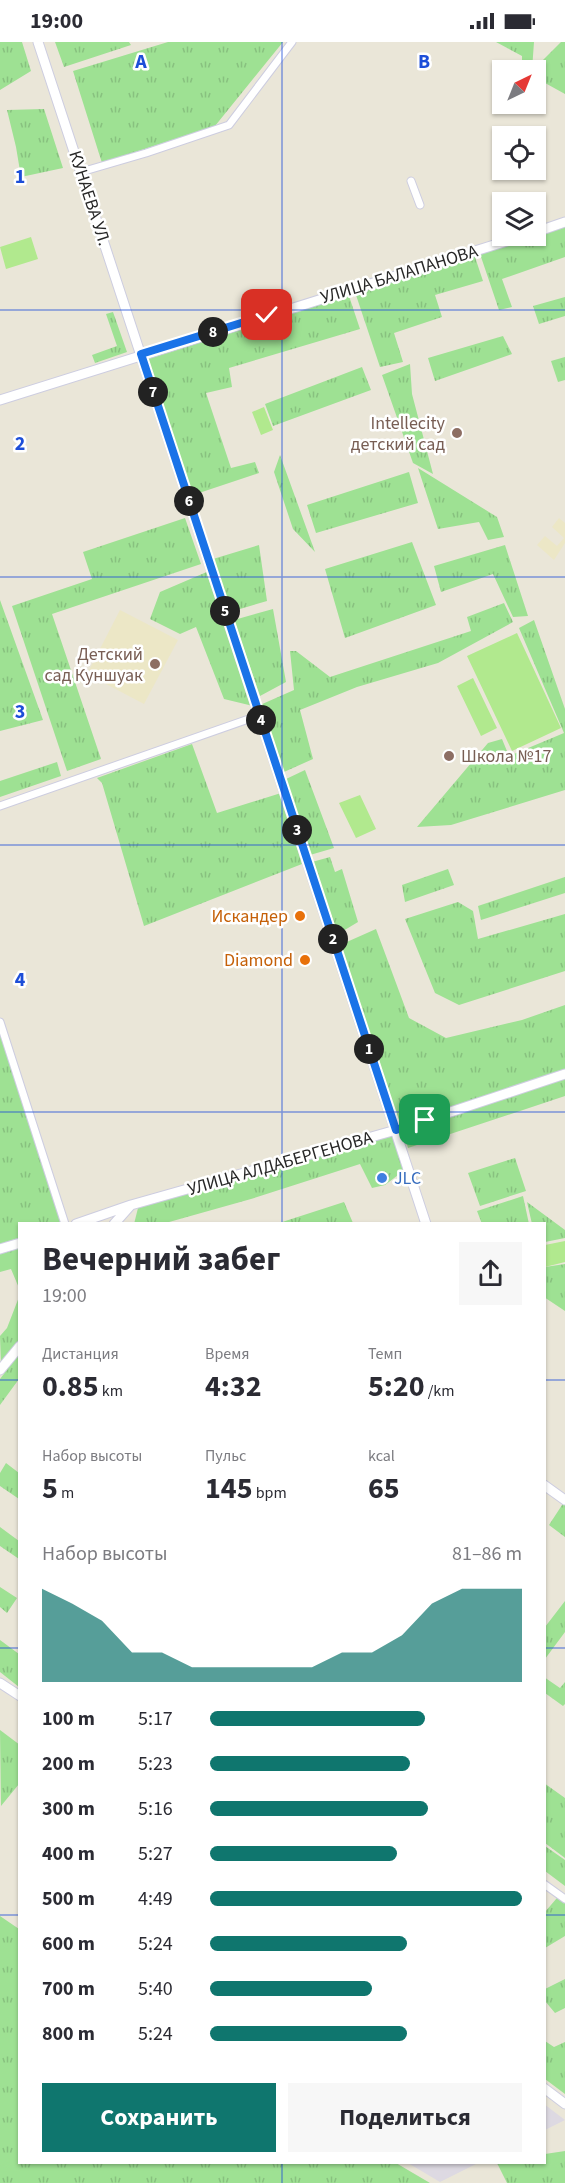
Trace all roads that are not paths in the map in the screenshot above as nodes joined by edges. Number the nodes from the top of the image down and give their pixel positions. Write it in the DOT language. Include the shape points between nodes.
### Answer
graph roads {
  1 [pos="38,42"];
  2 [pos="292,42"];
  3 [pos="81,172"];
  4 [pos="411,181"];
  5 [pos="420,205"];
  6 [pos="565,222"];
  7 [pos="546,229"];
  8 [pos="492,246"];
  9 [pos="141,354"];
  10 [pos="0,400"];
  11 [pos="260,716"];
  12 [pos="0,806"];
  13 [pos="0,1022"];
  14 [pos="565,1074"];
  15 [pos="396,1130"];
  16 [pos="130,1205"];
  17 [pos="64,1222"];
  18 [pos="82,1222"];
  19 [pos="116,1222"];
  20 [pos="425,1222"];
  21 [pos="18,1244"];
  22 [pos="0,1249"];
  23 [pos="18,1348"];
  24 [pos="0,1370"];
  25 [pos="546,1486"];
  26 [pos="565,1500"];
  27 [pos="0,1683"];
  28 [pos="18,1695"];
  29 [pos="546,1885"];
  30 [pos="565,1899"];
  31 [pos="546,2090"];
  32 [pos="565,2104"];
  1 -- 3 [label="street, КУНАЕВА УЛ."];
  2 -- 3 [label="street" via="229,125"];
  3 -- 9 [label="street, КУНАЕВА УЛ."];
  4 -- 5 [label="street"];
  6 -- 7 [label="street"];
  8 -- 9 [label="street, УЛИЦА БАЛАПАНОВА"];
  9 -- 10 [label="street, УЛИЦА БАЛАПАНОВА"];
  9 -- 11 [label="street, КУНАЕВА УЛ."];
  11 -- 12 [label="street"];
  11 -- 15 [label="street, КУНАЕВА УЛ."];
  13 -- 17 [label="street"];
  14 -- 15 [label="street, УЛИЦА АЛДАБЕРГЕНОВА"];
  15 -- 16 [label="street, УЛИЦА АЛДАБЕРГЕНОВА"];
  15 -- 20 [label="street, КУНАЕВА УЛ."];
  16 -- 18 [label="street, УЛИЦА АЛДАБЕРГЕНОВА"];
  16 -- 19 [label="street"];
  21 -- 22 [label="street"];
  23 -- 24 [label="street"];
  25 -- 26 [label="street"];
  27 -- 28 [label="street"];
  29 -- 30 [label="street"];
  31 -- 32 [label="street"];
}
